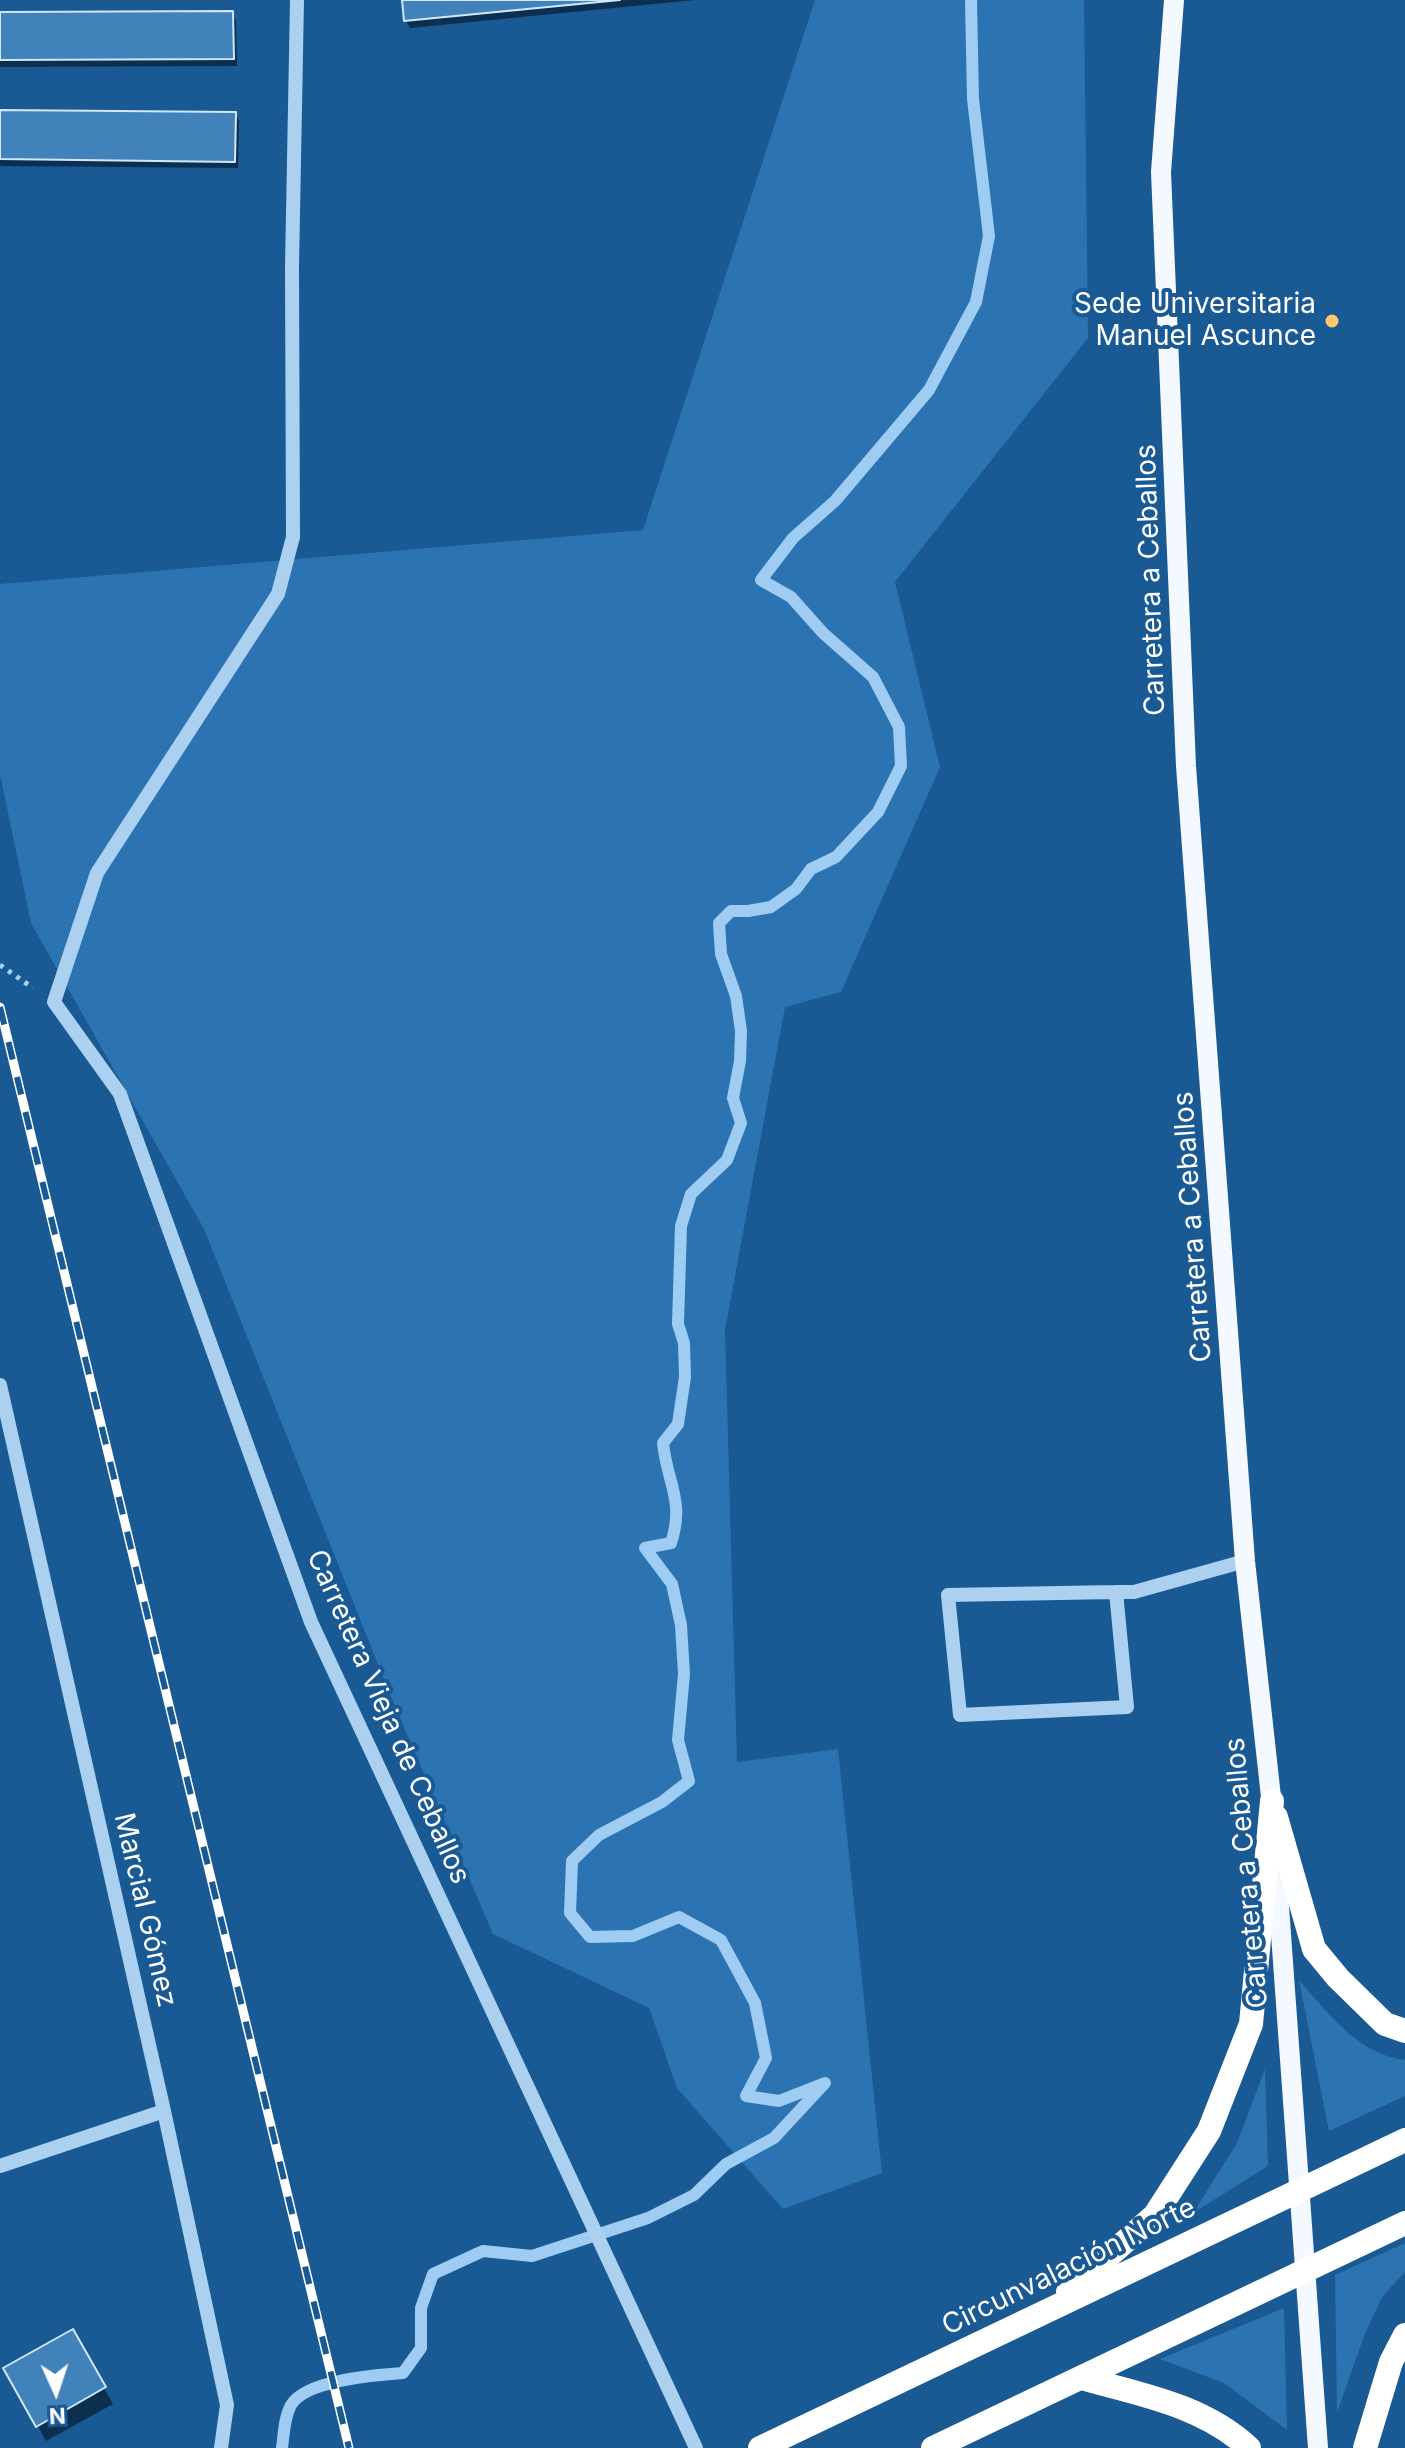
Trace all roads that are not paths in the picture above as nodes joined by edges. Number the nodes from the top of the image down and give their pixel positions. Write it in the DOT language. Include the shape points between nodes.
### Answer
graph roads {
  1 [pos="297,0"];
  2 [pos="1174,0"];
  3 [pos="0,1385"];
  4 [pos="1245,1561"];
  5 [pos="1116,1592"];
  6 [pos="1272,1801"];
  7 [pos="1405,2031"];
  8 [pos="164,2111"];
  9 [pos="1405,2140"];
  10 [pos="0,2166"];
  11 [pos="1299,2191"];
  12 [pos="1405,2223"];
  13 [pos="1307,2271"];
  14 [pos="1046,2312"];
  15 [pos="1405,2335"];
  16 [pos="1081,2378"];
  17 [pos="221,2448"];
  18 [pos="696,2448"];
  19 [pos="760,2448"];
  20 [pos="933,2448"];
  21 [pos="1249,2448"];
  22 [pos="1318,2448"];
  23 [pos="1365,2448"];
  1 -- 18 [label="street, Carretera Vieja de Ceballos" via="293,537 278,594 97,873 54,1002 120,1094 311,1622"];
  2 -- 4 [label="main road, Carretera a Ceballos" via="1161,172 1186,766"];
  3 -- 8 [label="street, Marcial Gómez"];
  4 -- 5 [label="street" via="1134,1592"];
  4 -- 6 [label="main road, Carretera a Ceballos"];
  5 -- 5 [label="street" via="948,1595 960,1715 1127,1707"];
  6 -- 7 [label="highway" via="1314,1949 1385,2024"];
  6 -- 11 [label="main road, Carretera a Ceballos"];
  6 -- 14 [label="highway" via="1251,2024 1209,2131 1155,2215"];
  8 -- 10 [label="street"];
  8 -- 17 [label="street, Marcial Gómez" via="227,2405"];
  9 -- 11 [label="highway, Circunvalación Norte"];
  11 -- 13 [label="main road, Carretera a Ceballos"];
  11 -- 14 [label="highway, Circunvalación Norte"];
  12 -- 13 [label="highway"];
  13 -- 16 [label="highway"];
  13 -- 22 [label="main road, Carretera a Ceballos"];
  14 -- 19 [label="highway, Circunvalación Norte"];
  15 -- 23 [label="highway" via="1391,2362"];
  16 -- 20 [label="highway"];
  16 -- 21 [label="highway" via="1187,2407"];
}
